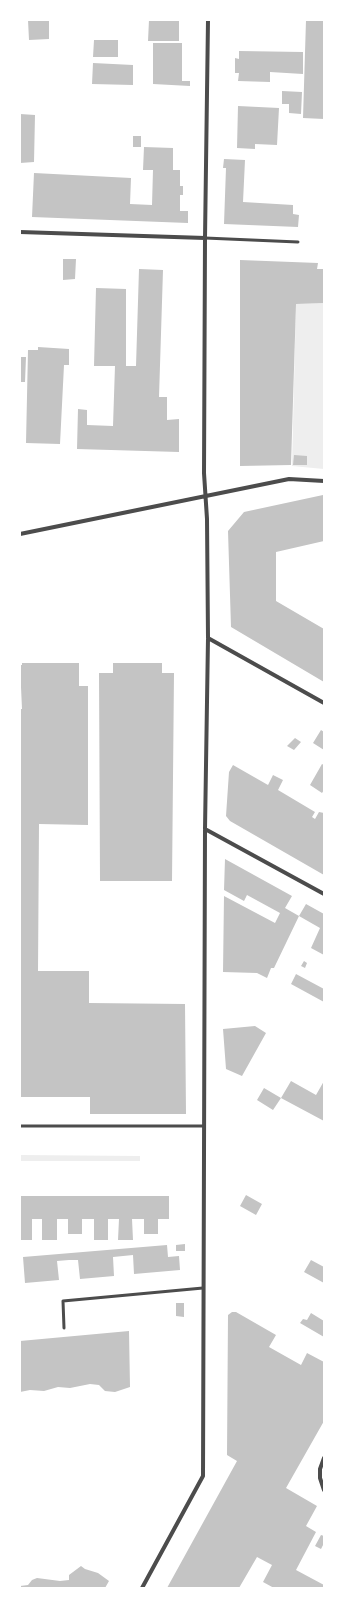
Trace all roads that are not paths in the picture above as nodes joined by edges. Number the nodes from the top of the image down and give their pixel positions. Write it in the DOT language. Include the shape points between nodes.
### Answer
graph roads {
  1 [pos="208,20"];
  2 [pos="20,232"];
  3 [pos="205,238"];
  4 [pos="298,242"];
  5 [pos="324,481"];
  6 [pos="205,496"];
  7 [pos="20,534"];
  8 [pos="208,638"];
  9 [pos="324,703"];
  10 [pos="205,828"];
  11 [pos="324,894"];
  12 [pos="20,1126"];
  13 [pos="204,1126"];
  14 [pos="203,1288"];
  15 [pos="64,1328"];
  16 [pos="324,1458"];
  17 [pos="324,1490"];
  18 [pos="142,1588"];
  1 -- 3 [label="street"];
  2 -- 3 [label="street"];
  3 -- 4 [label="lane"];
  3 -- 6 [label="street"];
  5 -- 6 [label="street" via="289,479"];
  6 -- 7 [label="street"];
  6 -- 8 [label="street"];
  8 -- 9 [label="street"];
  8 -- 10 [label="street"];
  10 -- 11 [label="street"];
  10 -- 13 [label="street"];
  12 -- 13 [label="lane"];
  13 -- 14 [label="street"];
  14 -- 15 [label="lane" via="63,1301"];
  14 -- 18 [label="street" via="203,1476"];
  16 -- 17 [label="street" via="320,1478"];
}
